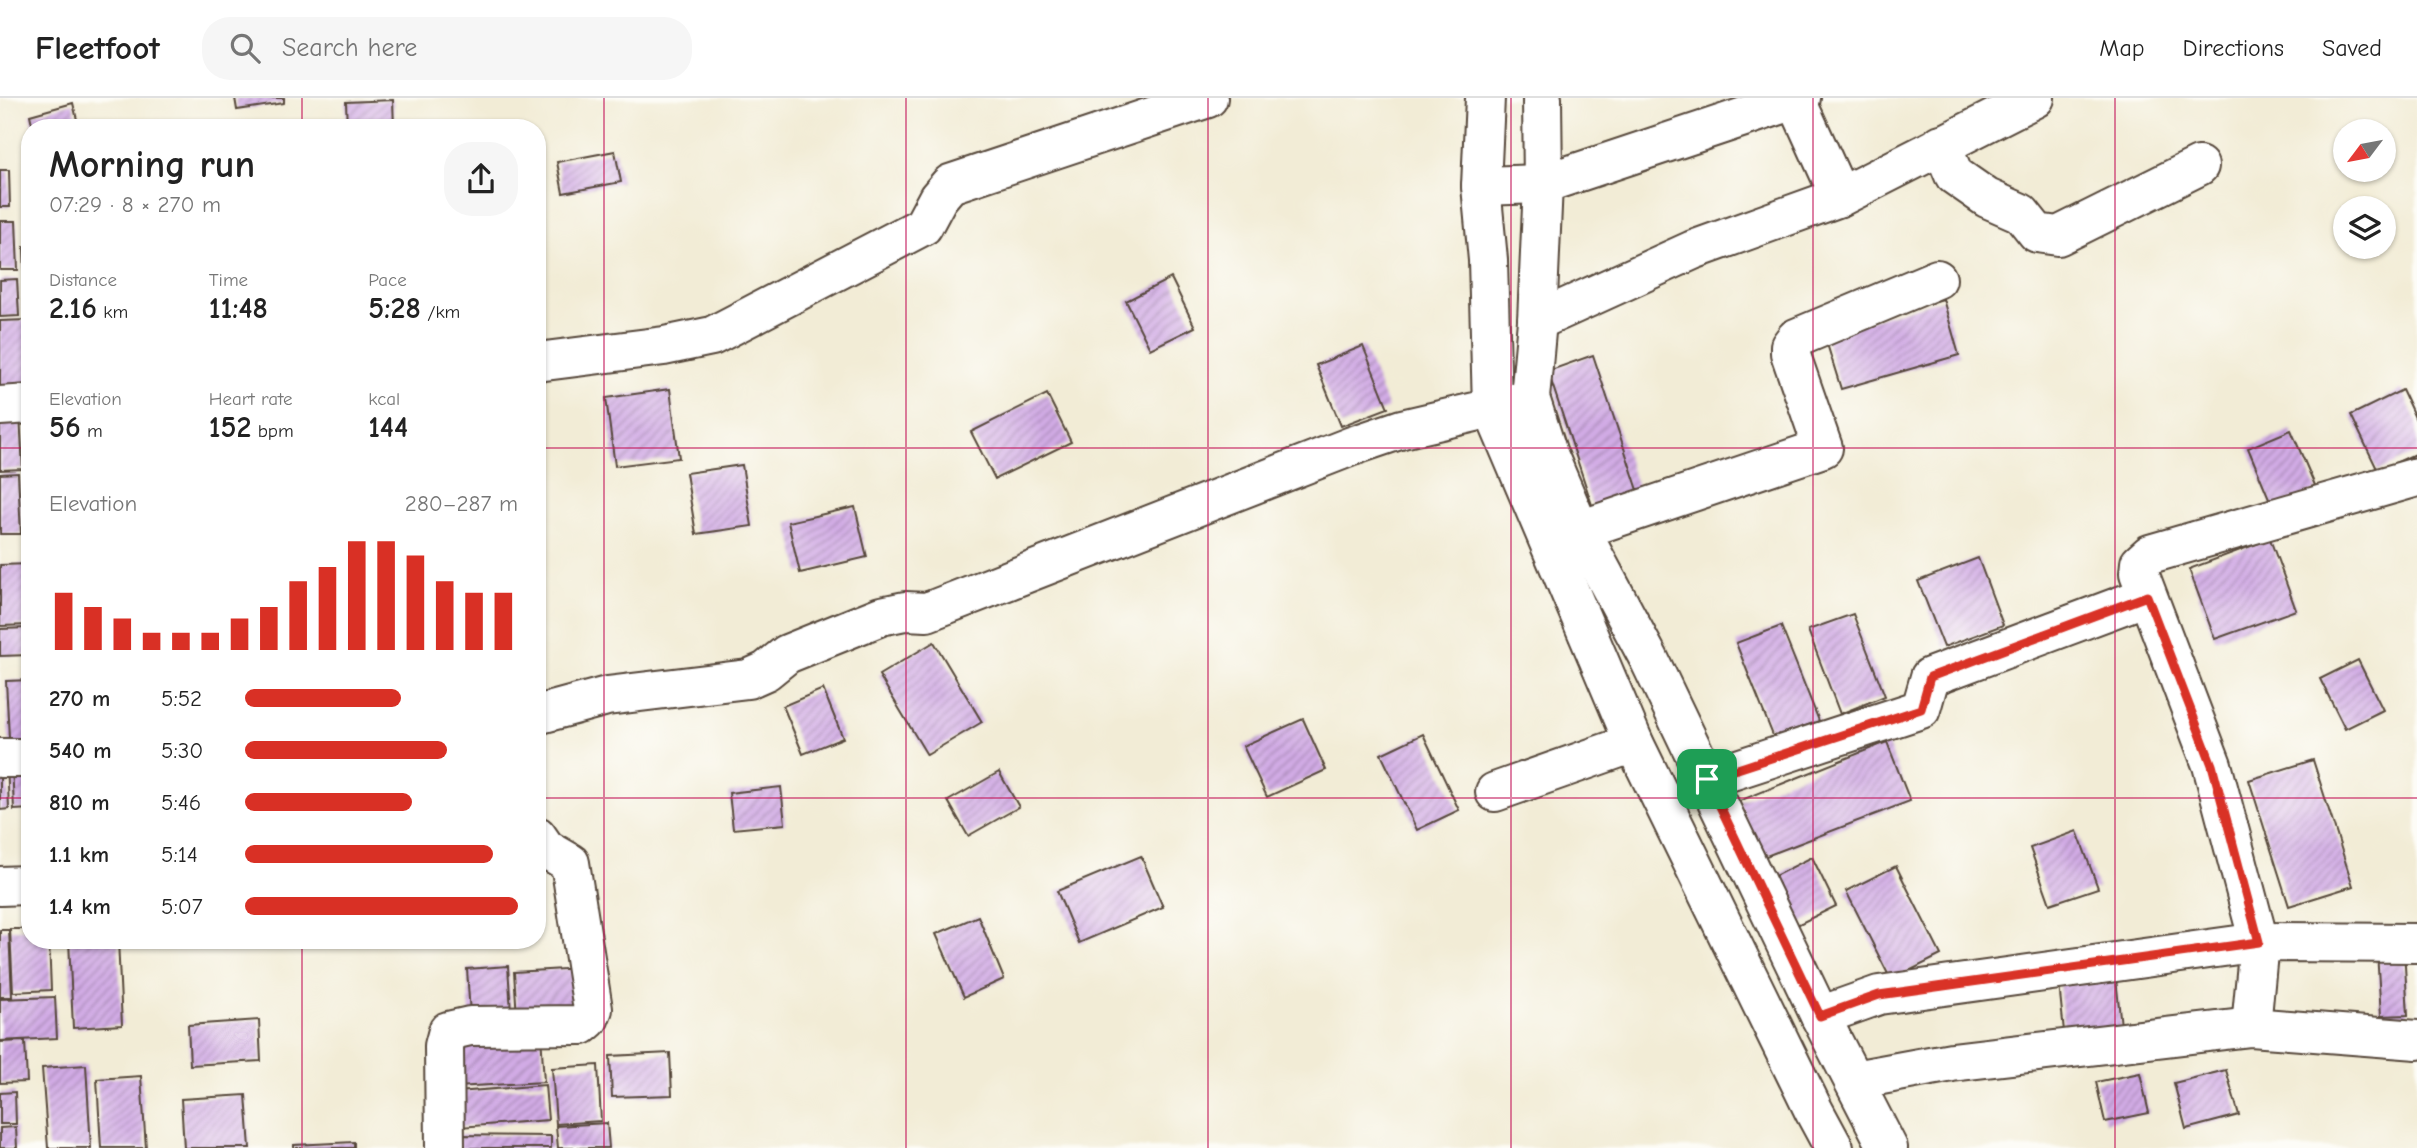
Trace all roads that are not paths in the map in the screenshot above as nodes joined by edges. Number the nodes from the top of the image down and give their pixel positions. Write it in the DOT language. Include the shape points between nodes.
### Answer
graph roads {
  1 [pos="1208,98"];
  2 [pos="1485,98"];
  3 [pos="1542,98"];
  4 [pos="2035,98"];
  5 [pos="1799,99"];
  6 [pos="1941,144"];
  7 [pos="2199,166"];
  8 [pos="1543,184"];
  9 [pos="1481,186"];
  10 [pos="1840,197"];
  11 [pos="1937,279"];
  12 [pos="1537,321"];
  13 [pos="546,361"];
  14 [pos="1530,398"];
  15 [pos="21,405"];
  16 [pos="0,406"];
  17 [pos="1492,408"];
  18 [pos="2417,477"];
  19 [pos="1580,530"];
  20 [pos="2147,596"];
  21 [pos="546,712"];
  22 [pos="1634,743"];
  23 [pos="0,758"];
  24 [pos="21,758"];
  25 [pos="1707,779"];
  26 [pos="1495,792"];
  27 [pos="546,849"];
  28 [pos="2259,942"];
  29 [pos="2417,943"];
  30 [pos="1820,1016"];
  31 [pos="2251,1027"];
  32 [pos="2417,1040"];
  33 [pos="1854,1080"];
  34 [pos="446,1148"];
  35 [pos="1834,1148"];
  36 [pos="1888,1148"];
  1 -- 13 [label="street" via="950,184 923,226 712,336"];
  2 -- 9 [label="street"];
  3 -- 8 [label="street"];
  4 -- 6 [label="street"];
  5 -- 8 [label="street"];
  5 -- 10 [label="street"];
  6 -- 7 [label="street" via="1954,175 1987,198 2021,213 2037,233 2058,236"];
  6 -- 10 [label="street"];
  8 -- 9 [label="street"];
  8 -- 12 [label="street"];
  9 -- 17 [label="street"];
  10 -- 12 [label="street" via="1693,250"];
  11 -- 19 [label="street" via="1792,342 1790,353 1824,448"];
  12 -- 14 [label="street"];
  14 -- 17 [label="street"];
  14 -- 19 [label="street"];
  15 -- 16 [label="street"];
  17 -- 21 [label="street" via="1352,446 927,612 881,616 787,654 748,679 607,695"];
  17 -- 22 [label="street"];
  18 -- 20 [label="street" via="2150,554 2140,563 2139,573"];
  19 -- 25 [label="street"];
  20 -- 25 [label="street" via="1930,677 1921,709"];
  20 -- 28 [label="street" via="2212,765"];
  22 -- 26 [label="street"];
  22 -- 35 [label="street"];
  23 -- 24 [label="street"];
  25 -- 30 [label="street"];
  27 -- 34 [label="street" via="570,863 593,1009 582,1026 470,1026 449,1031 444,1046"];
  28 -- 29 [label="street"];
  28 -- 30 [label="street" via="1879,995"];
  28 -- 31 [label="street"];
  30 -- 33 [label="street"];
  31 -- 32 [label="street"];
  31 -- 33 [label="street" via="1952,1062"];
  33 -- 36 [label="street"];
}
